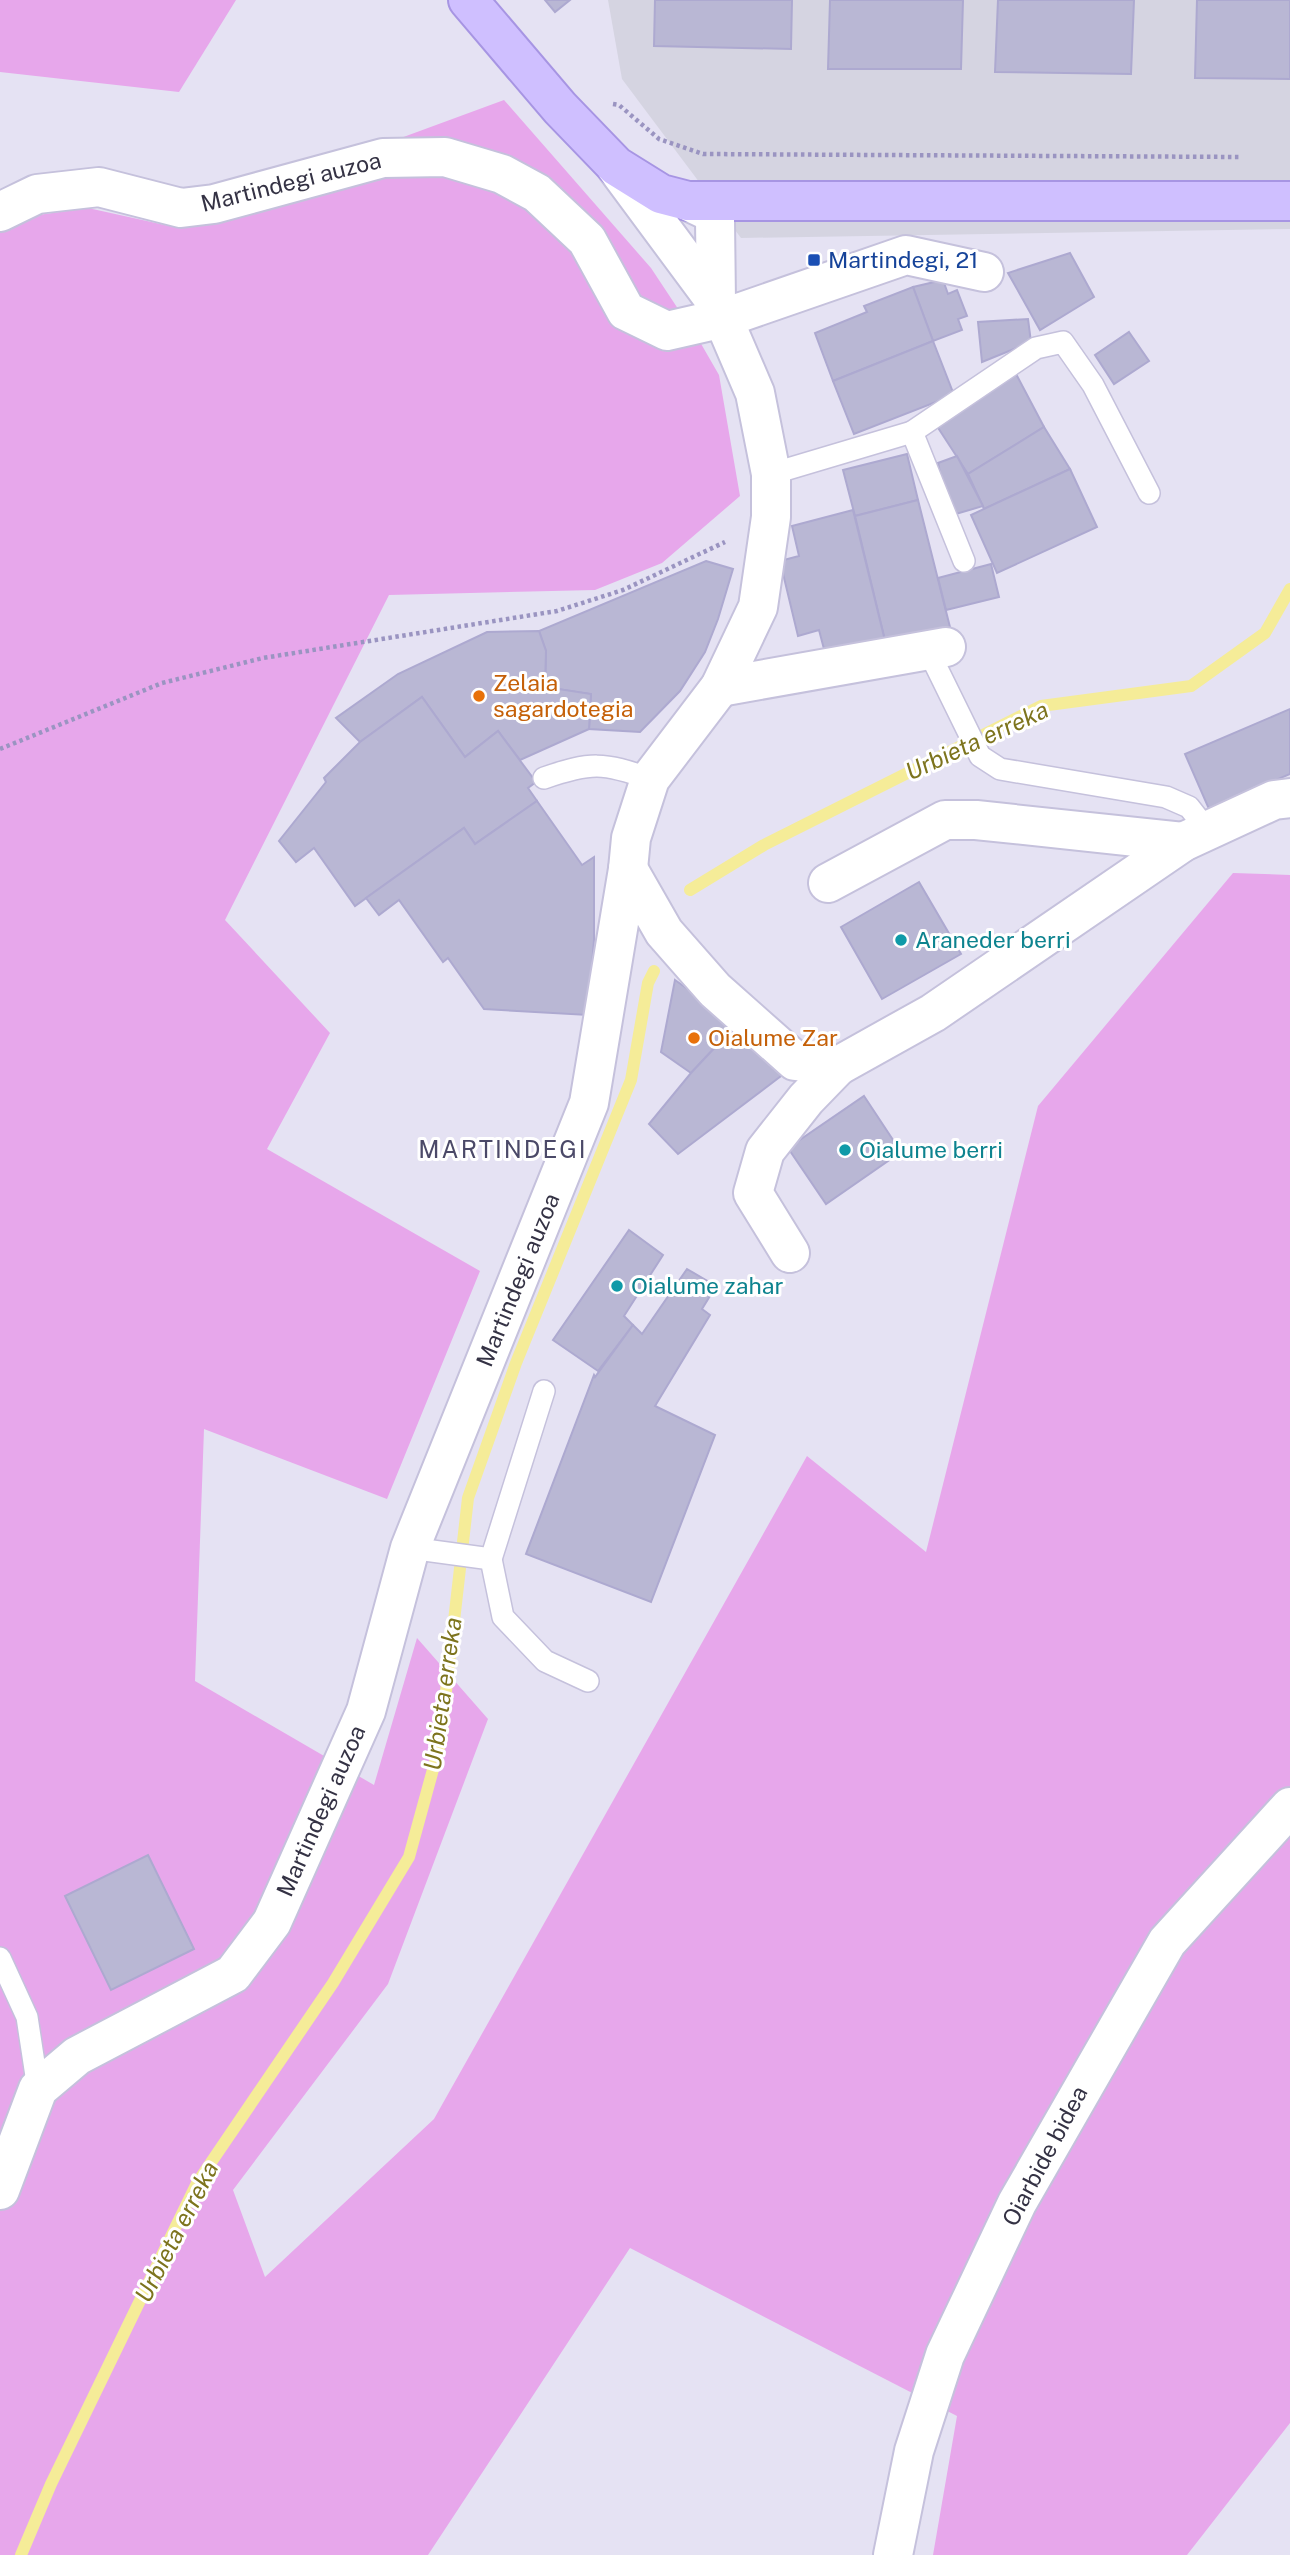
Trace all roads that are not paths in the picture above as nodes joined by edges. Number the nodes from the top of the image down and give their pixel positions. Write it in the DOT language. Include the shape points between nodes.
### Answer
graph roads {
  1 [pos="468,0"];
  2 [pos="616,166"];
  3 [pos="688,201"];
  4 [pos="1290,201"];
  5 [pos="745,203"];
  6 [pos="0,212"];
  7 [pos="717,231"];
  8 [pos="984,272"];
  9 [pos="720,310"];
  10 [pos="912,432"];
  11 [pos="771,474"];
  12 [pos="1149,493"];
  13 [pos="964,561"];
  14 [pos="937,648"];
  15 [pos="720,687"];
  16 [pos="544,778"];
  17 [pos="650,779"];
  18 [pos="1290,798"];
  19 [pos="1195,836"];
  20 [pos="628,869"];
  21 [pos="828,883"];
  22 [pos="838,1066"];
  23 [pos="790,1253"];
  24 [pos="544,1391"];
  25 [pos="424,1551"];
  26 [pos="486,1558"];
  27 [pos="588,1681"];
  28 [pos="1290,1807"];
  29 [pos="0,1958"];
  30 [pos="38,2089"];
  31 [pos="0,2190"];
  32 [pos="893,2555"];
  1 -- 2 [label="main road"];
  2 -- 3 [label="main road" via="649,188"];
  2 -- 9 [label="street, Martindegi auzoa"];
  3 -- 5 [label="main road"];
  3 -- 7 [label="street" via="709,211"];
  4 -- 5 [label="main road"];
  5 -- 7 [label="street" via="726,212"];
  6 -- 9 [label="street, Martindegi auzoa" via="37,194 99,187 181,208 214,204 383,158 445,156 502,174 537,193 587,240 626,312 667,331"];
  7 -- 9 [label="street, Martindegi auzoa"];
  8 -- 9 [label="street" via="906,256"];
  9 -- 11 [label="street, Martindegi auzoa" via="755,393"];
  10 -- 11 [label="lane"];
  10 -- 12 [label="lane" via="1036,348 1063,342 1093,385"];
  10 -- 13 [label="lane"];
  11 -- 15 [label="street, Martindegi auzoa" via="771,517 758,607"];
  14 -- 15 [label="street"];
  14 -- 19 [label="lane" via="980,756 1000,769 1166,797 1189,807"];
  15 -- 17 [label="street, Martindegi auzoa"];
  16 -- 17 [label="lane" via="584,765 617,767"];
  17 -- 20 [label="street, Martindegi auzoa" via="631,838"];
  18 -- 19 [label="street" via="1274,800"];
  19 -- 21 [label="street" via="945,820"];
  19 -- 22 [label="street" via="933,1013"];
  20 -- 22 [label="street" via="664,932 715,990 795,1061"];
  20 -- 25 [label="street, Martindegi auzoa" via="589,1103"];
  22 -- 23 [label="street" via="765,1151 753,1193"];
  24 -- 26 [label="lane"];
  25 -- 26 [label="lane"];
  25 -- 30 [label="street, Martindegi auzoa" via="366,1711 272,1922 233,1974 76,2056"];
  26 -- 27 [label="lane" via="503,1617 545,1661"];
  28 -- 32 [label="street, Oiarbide bidea" via="1167,1942 1017,2203 945,2355 914,2451"];
  29 -- 30 [label="lane, Martindegi auzoa" via="27,2017"];
  30 -- 31 [label="street, Martindegi auzoa"];
}
